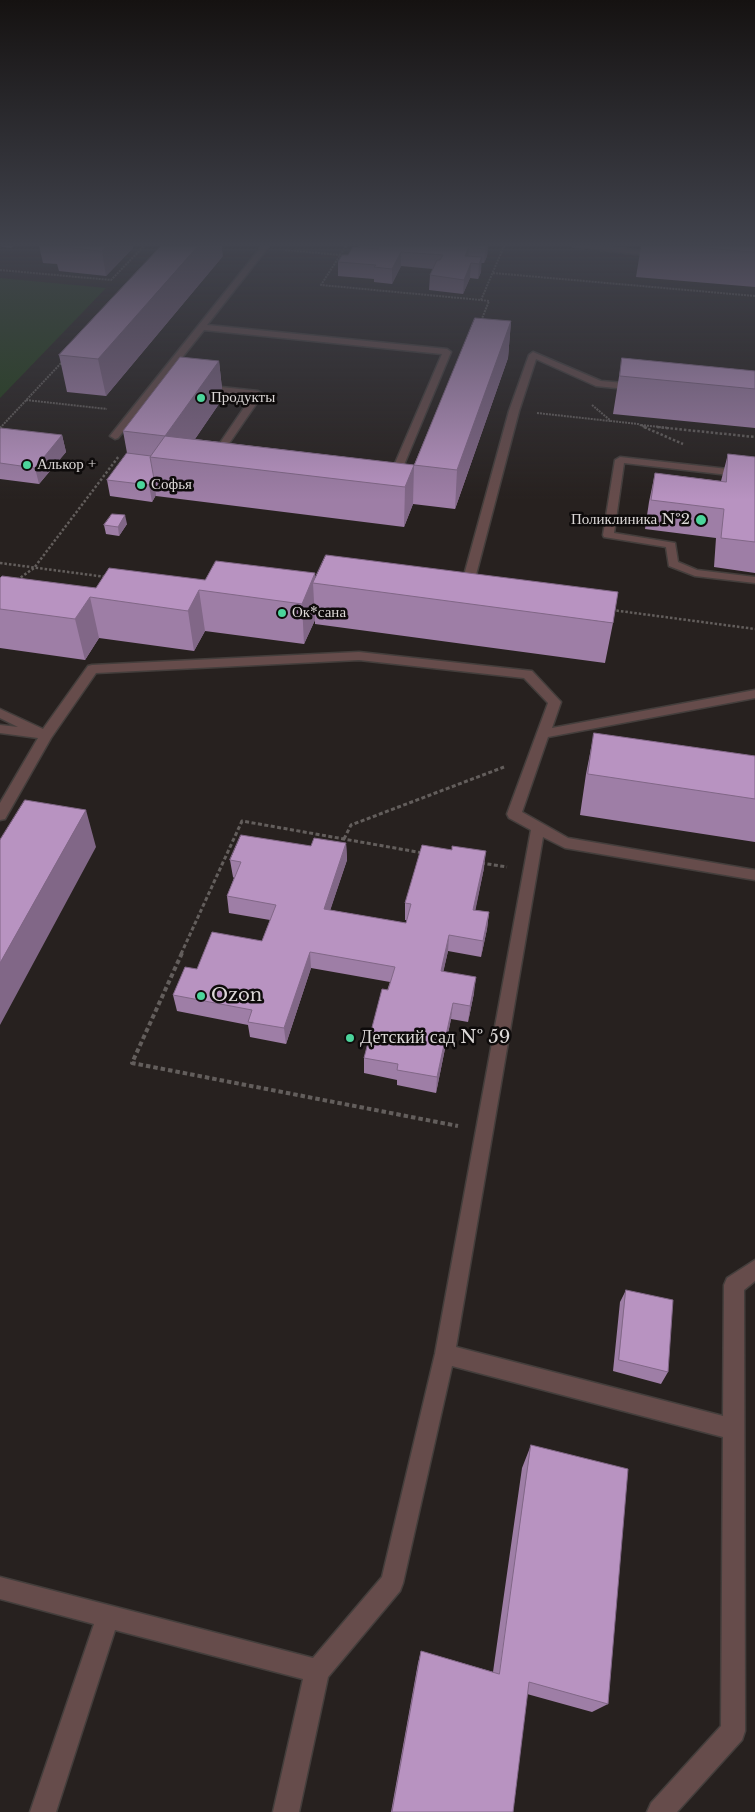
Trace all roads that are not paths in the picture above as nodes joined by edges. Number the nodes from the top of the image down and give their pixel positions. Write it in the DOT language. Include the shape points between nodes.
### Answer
graph roads {
  1 [pos="197,331"];
  2 [pos="243,331"];
  3 [pos="192,387"];
  4 [pos="648,388"];
  5 [pos="115,436"];
  6 [pos="221,464"];
  7 [pos="755,475"];
  8 [pos="382,482"];
  9 [pos="755,580"];
  10 [pos="466,590"];
  11 [pos="755,694"];
  12 [pos="0,712"];
  13 [pos="0,729"];
  14 [pos="543,734"];
  15 [pos="45,736"];
  16 [pos="0,815"];
  17 [pos="538,828"];
  18 [pos="755,875"];
  19 [pos="755,1269"];
  20 [pos="445,1354"];
  21 [pos="733,1429"];
  22 [pos="0,1588"];
  23 [pos="108,1616"];
  24 [pos="317,1671"];
  25 [pos="43,1812"];
  26 [pos="286,1812"];
  27 [pos="660,1812"];
  1 -- 5 [label="lane" via="161,383"];
  2 -- 8 [label="lane" via="447,352 392,483"];
  3 -- 6 [label="lane" via="258,394 211,463"];
  4 -- 10 [label="lane" via="599,384 533,355 514,410"];
  7 -- 9 [label="lane" via="620,460 608,535 671,545 673,564 695,573"];
  11 -- 14 [label="lane"];
  12 -- 15 [label="lane"];
  13 -- 15 [label="lane"];
  14 -- 15 [label="lane" via="555,702 528,674 359,656 92,669"];
  14 -- 17 [label="lane" via="514,814"];
  15 -- 16 [label="lane"];
  17 -- 18 [label="lane" via="565,842"];
  17 -- 20 [label="lane"];
  19 -- 21 [label="lane" via="734,1285"];
  20 -- 21 [label="lane"];
  20 -- 24 [label="lane" via="392,1583"];
  21 -- 27 [label="lane" via="733,1731"];
  22 -- 23 [label="lane"];
  23 -- 24 [label="lane"];
  23 -- 25 [label="lane"];
  24 -- 26 [label="lane"];
}
